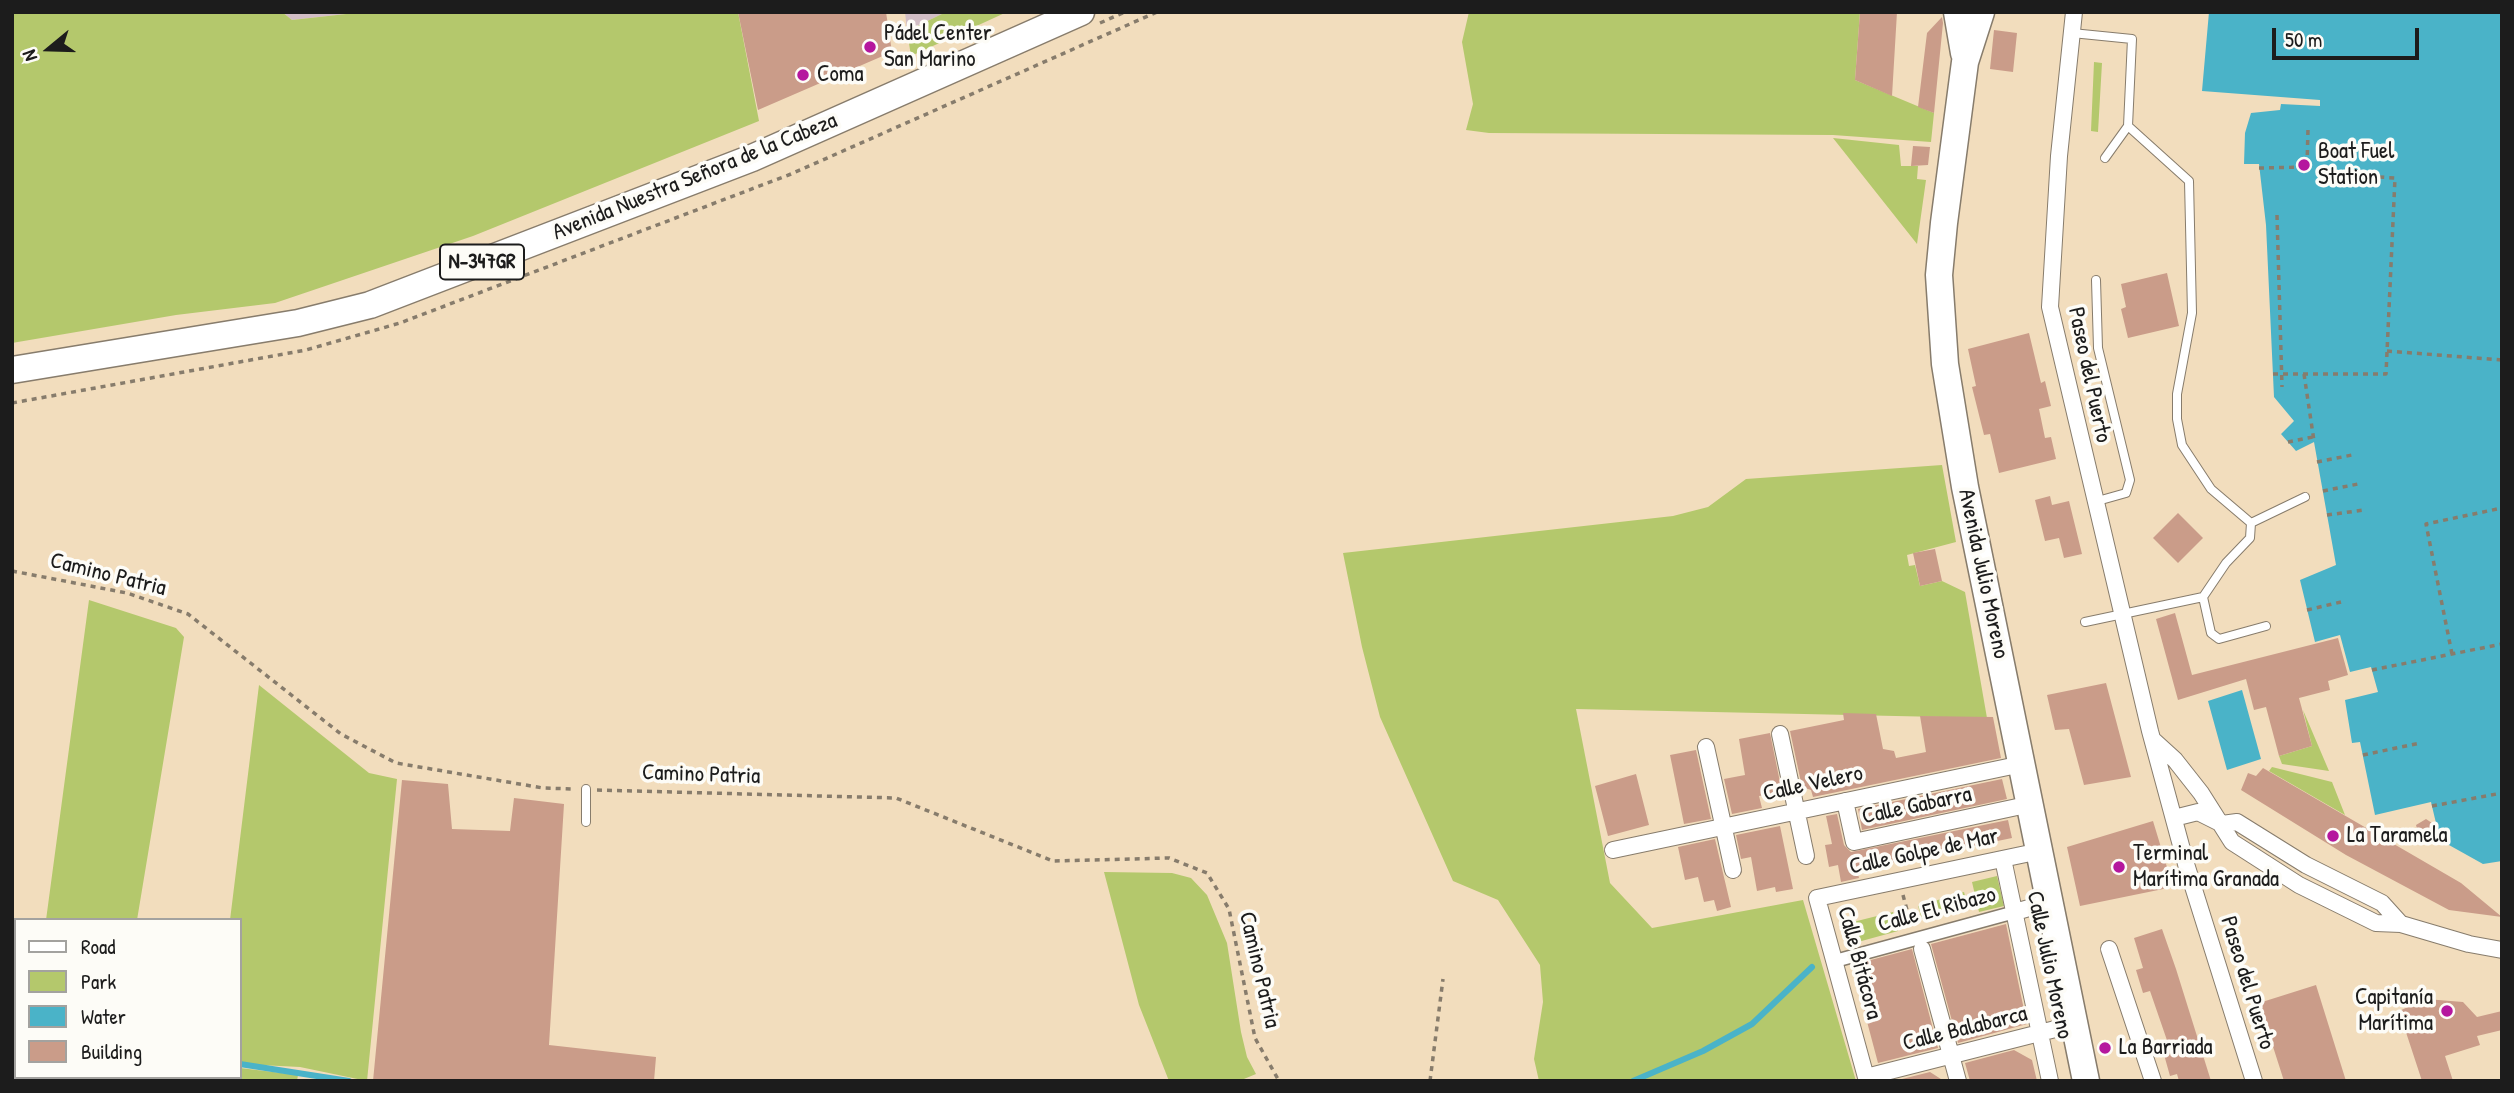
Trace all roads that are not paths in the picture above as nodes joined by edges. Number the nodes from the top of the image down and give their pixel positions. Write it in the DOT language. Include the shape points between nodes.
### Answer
graph roads {
  1 [pos="1081,12"];
  2 [pos="1957,12"];
  3 [pos="1981,12"];
  4 [pos="2074,12"];
  5 [pos="2071,33"];
  6 [pos="1965,62"];
  7 [pos="2128,126"];
  8 [pos="2105,158"];
  9 [pos="2096,281"];
  10 [pos="12,370"];
  11 [pos="2305,496"];
  12 [pos="2094,502"];
  13 [pos="2251,523"];
  14 [pos="2203,597"];
  15 [pos="2121,614"];
  16 [pos="2085,622"];
  17 [pos="2266,626"];
  18 [pos="1780,734"];
  19 [pos="2153,740"];
  20 [pos="1706,747"];
  21 [pos="2022,764"];
  22 [pos="586,789"];
  23 [pos="1845,801"];
  24 [pos="2031,804"];
  25 [pos="1796,811"];
  26 [pos="2174,818"];
  27 [pos="586,822"];
  28 [pos="2222,824"];
  29 [pos="1723,826"];
  30 [pos="1613,850"];
  31 [pos="2040,851"];
  32 [pos="1806,856"];
  33 [pos="2003,859"];
  34 [pos="1733,870"];
  35 [pos="1817,898"];
  36 [pos="2050,902"];
  37 [pos="2015,912"];
  38 [pos="1919,944"];
  39 [pos="2109,949"];
  40 [pos="2502,950"];
  41 [pos="1835,961"];
  42 [pos="2075,1024"];
  43 [pos="2040,1033"];
  44 [pos="1951,1056"];
  45 [pos="1867,1079"];
  46 [pos="1958,1081"];
  47 [pos="2050,1081"];
  48 [pos="2086,1081"];
  49 [pos="2152,1081"];
  50 [pos="2254,1081"];
  1 -- 10 [label="highway, Avenida Nuestra Señora de la Cabeza / N-347GR" via="752,158 370,304 298,323"];
  2 -- 6 [label="highway, Avenida Julio Moreno"];
  3 -- 6 [label="highway, Avenida Julio Moreno"];
  4 -- 5 [label="street, Paseo del Puerto"];
  5 -- 7 [label="lane" via="2132,39"];
  5 -- 12 [label="street, Paseo del Puerto" via="2050,307"];
  6 -- 21 [label="highway, Avenida Julio Moreno" via="1939,275 1945,364 1965,487"];
  7 -- 8 [label="lane"];
  7 -- 13 [label="lane" via="2189,181 2192,313 2177,394 2182,445 2211,489"];
  9 -- 12 [label="lane" via="2098,348 2130,480 2126,493"];
  11 -- 13 [label="lane"];
  12 -- 15 [label="street, Paseo del Puerto"];
  13 -- 14 [label="lane" via="2250,538 2226,562"];
  14 -- 15 [label="lane"];
  14 -- 17 [label="lane" via="2211,633 2219,639"];
  15 -- 16 [label="lane"];
  15 -- 19 [label="street, Paseo del Puerto"];
  18 -- 25 [label="street"];
  19 -- 26 [label="street, Paseo del Puerto"];
  19 -- 28 [label="street" via="2175,760"];
  20 -- 29 [label="street"];
  21 -- 23 [label="street, Calle Velero"];
  21 -- 24 [label="highway, Avenida Julio Moreno"];
  22 -- 27 [label="lane"];
  23 -- 24 [label="street, Calle Gabarra" via="1854,842"];
  23 -- 25 [label="street, Calle Velero"];
  24 -- 31 [label="highway, Avenida Julio Moreno"];
  25 -- 29 [label="street, Calle Velero"];
  25 -- 32 [label="street"];
  26 -- 28 [label="street" via="2198,812"];
  26 -- 50 [label="street, Paseo del Puerto"];
  28 -- 40 [label="street" via="2232,842 2299,885 2376,923 2401,924"];
  29 -- 30 [label="street, Calle Velero"];
  29 -- 34 [label="street"];
  31 -- 33 [label="street, Calle Golpe de Mar"];
  31 -- 36 [label="highway, Avenida Julio Moreno"];
  33 -- 35 [label="street, Calle Golpe de Mar"];
  33 -- 37 [label="street, Calle Julio Moreno"];
  35 -- 41 [label="street, Calle Bitácora"];
  36 -- 37 [label="street, Calle El Ribazo"];
  36 -- 42 [label="highway, Avenida Julio Moreno"];
  37 -- 38 [label="street, Calle El Ribazo"];
  37 -- 43 [label="street, Calle Julio Moreno"];
  38 -- 41 [label="street, Calle El Ribazo"];
  38 -- 44 [label="street"];
  39 -- 49 [label="street"];
  41 -- 45 [label="street, Calle Bitácora"];
  42 -- 43 [label="street, Calle Balabarca"];
  42 -- 48 [label="highway, Avenida Julio Moreno"];
  43 -- 44 [label="street, Calle Balabarca"];
  43 -- 47 [label="street, Calle Julio Moreno"];
  44 -- 45 [label="street, Calle Balabarca"];
  44 -- 46 [label="street"];
}
